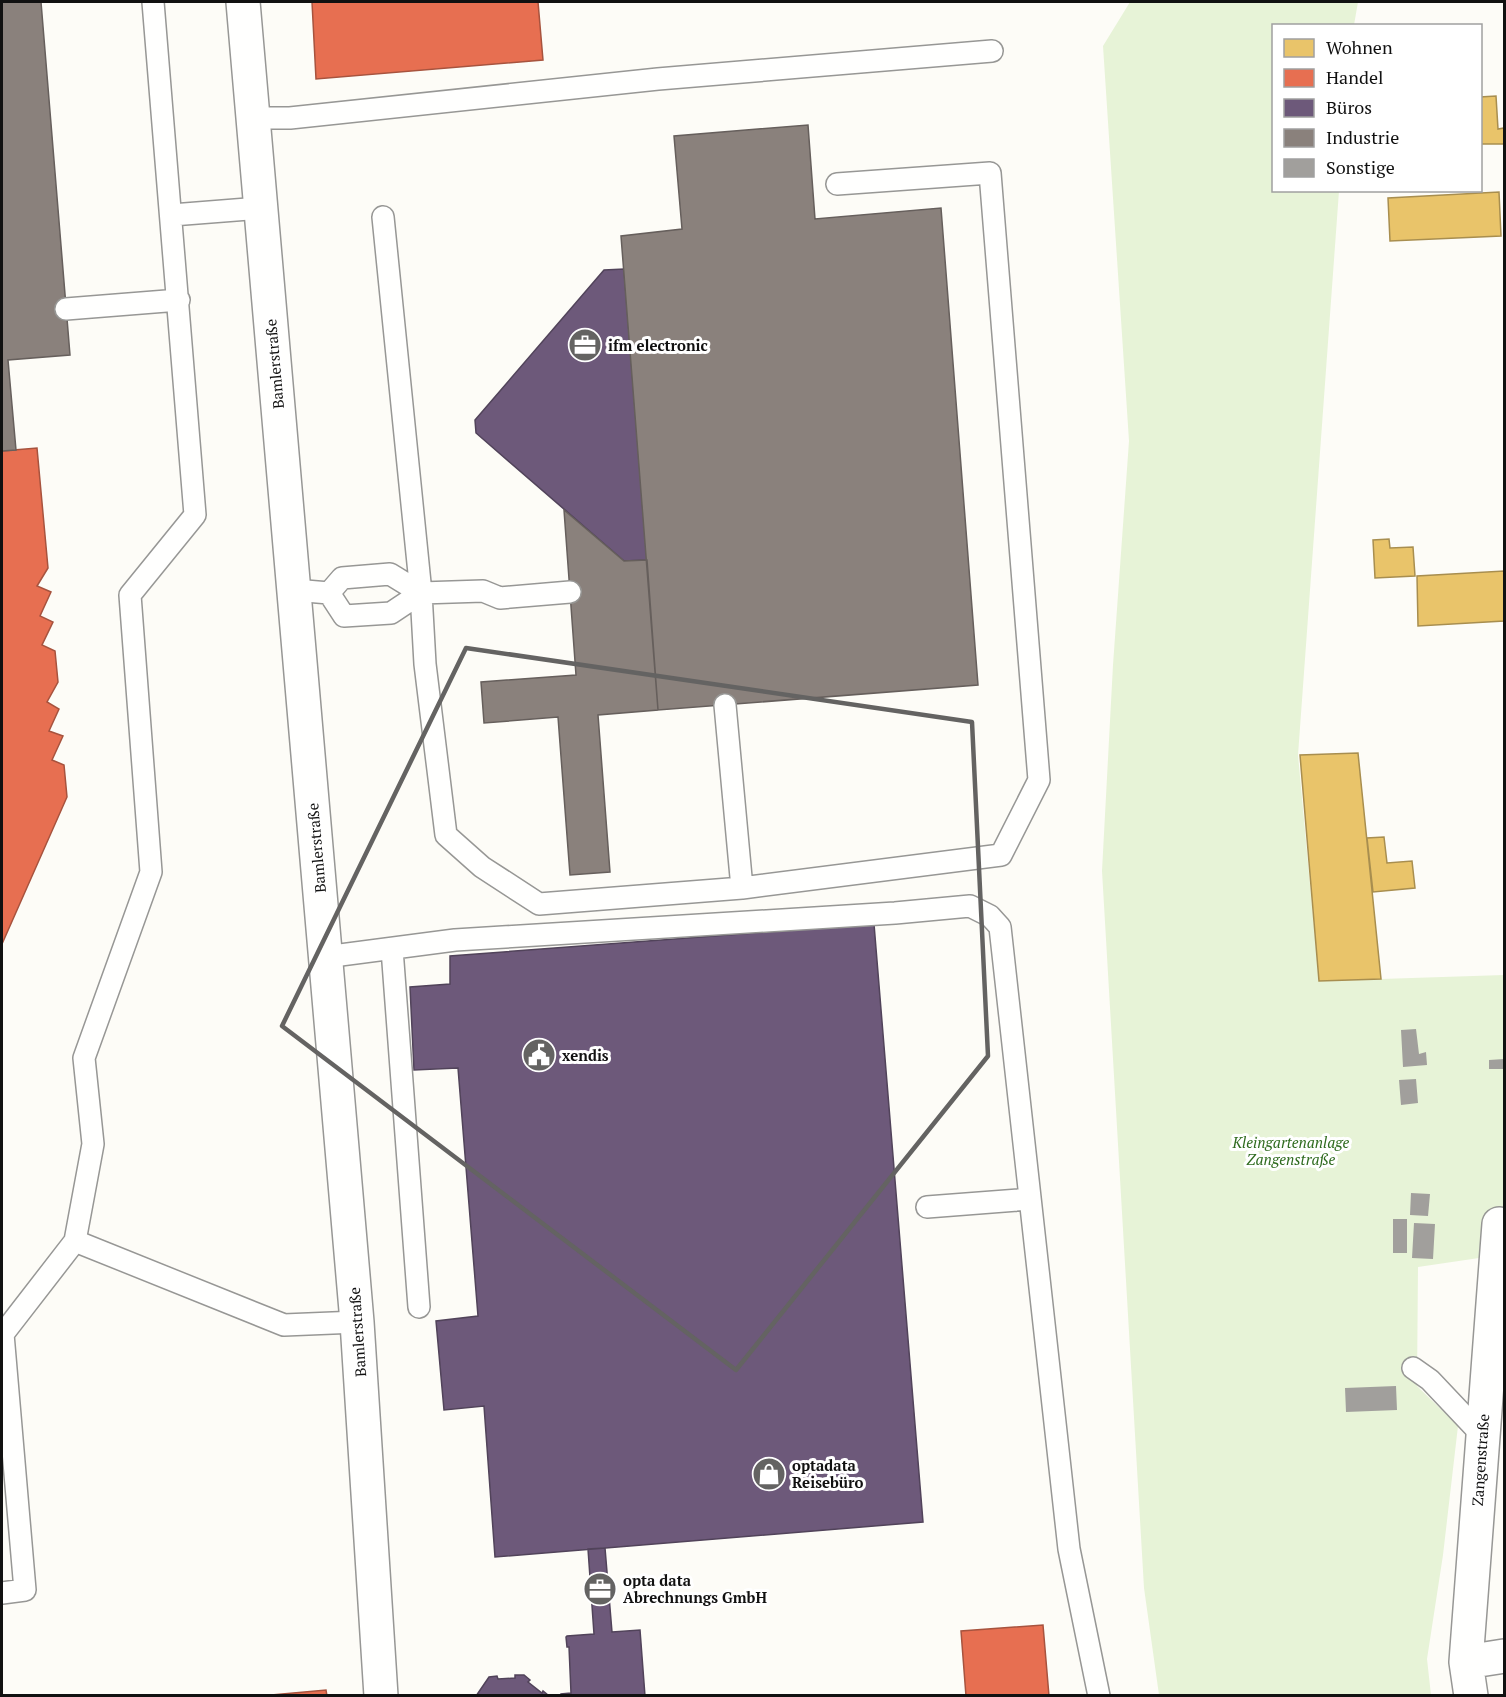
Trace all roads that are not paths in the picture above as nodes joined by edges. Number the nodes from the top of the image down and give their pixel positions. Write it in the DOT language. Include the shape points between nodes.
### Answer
graph roads {
  1 [pos="153,2"];
  2 [pos="243,2"];
  3 [pos="992,51"];
  4 [pos="253,118"];
  5 [pos="837,184"];
  6 [pos="261,208"];
  7 [pos="172,214"];
  8 [pos="383,218"];
  9 [pos="179,300"];
  10 [pos="66,309"];
  11 [pos="294,590"];
  12 [pos="570,592"];
  13 [pos="329,593"];
  14 [pos="421,593"];
  15 [pos="725,705"];
  16 [pos="742,888"];
  17 [pos="392,949"];
  18 [pos="325,957"];
  19 [pos="1030,1199"];
  20 [pos="927,1207"];
  21 [pos="1499,1224"];
  22 [pos="75,1241"];
  23 [pos="419,1307"];
  24 [pos="357,1322"];
  25 [pos="1413,1368"];
  26 [pos="1482,1435"];
  27 [pos="2,1593"];
  28 [pos="1504,1656"];
  29 [pos="1466,1662"];
  30 [pos="381,1695"];
  31 [pos="1099,1695"];
  32 [pos="1471,1695"];
  1 -- 7 [label="lane"];
  2 -- 4 [label="street, Bamlerstraße"];
  3 -- 4 [label="lane" via="290,118"];
  4 -- 6 [label="street, Bamlerstraße"];
  5 -- 16 [label="lane" via="990,173 1039,780 1001,855"];
  6 -- 7 [label="lane"];
  6 -- 11 [label="street, Bamlerstraße"];
  7 -- 9 [label="lane"];
  8 -- 14 [label="lane"];
  9 -- 10 [label="lane"];
  9 -- 22 [label="lane" via="195,514 130,595 151,872 84,1058 93,1144"];
  11 -- 13 [label="lane"];
  11 -- 18 [label="street, Bamlerstraße"];
  12 -- 14 [label="lane" via="500,598 483,591"];
  13 -- 14 [label="lane" via="342,578 390,574"];
  13 -- 14 [label="lane" via="344,616 391,613"];
  14 -- 16 [label="lane" via="425,664 446,835 482,867 538,904"];
  15 -- 16 [label="lane"];
  17 -- 18 [label="lane"];
  17 -- 19 [label="lane" via="455,940 970,906 990,916 1000,927"];
  17 -- 23 [label="lane"];
  18 -- 24 [label="street, Bamlerstraße"];
  19 -- 20 [label="lane"];
  19 -- 31 [label="lane" via="1069,1549"];
  21 -- 26 [label="street, Zangenstraße"];
  22 -- 24 [label="lane" via="284,1325"];
  22 -- 27 [label="lane" via="3,1334 25,1590"];
  24 -- 30 [label="street, Bamlerstraße"];
  25 -- 26 [label="lane" via="1430,1380"];
  26 -- 29 [label="street, Zangenstraße"];
  28 -- 29 [label="street"];
  29 -- 32 [label="street, Zangenstraße"];
}
